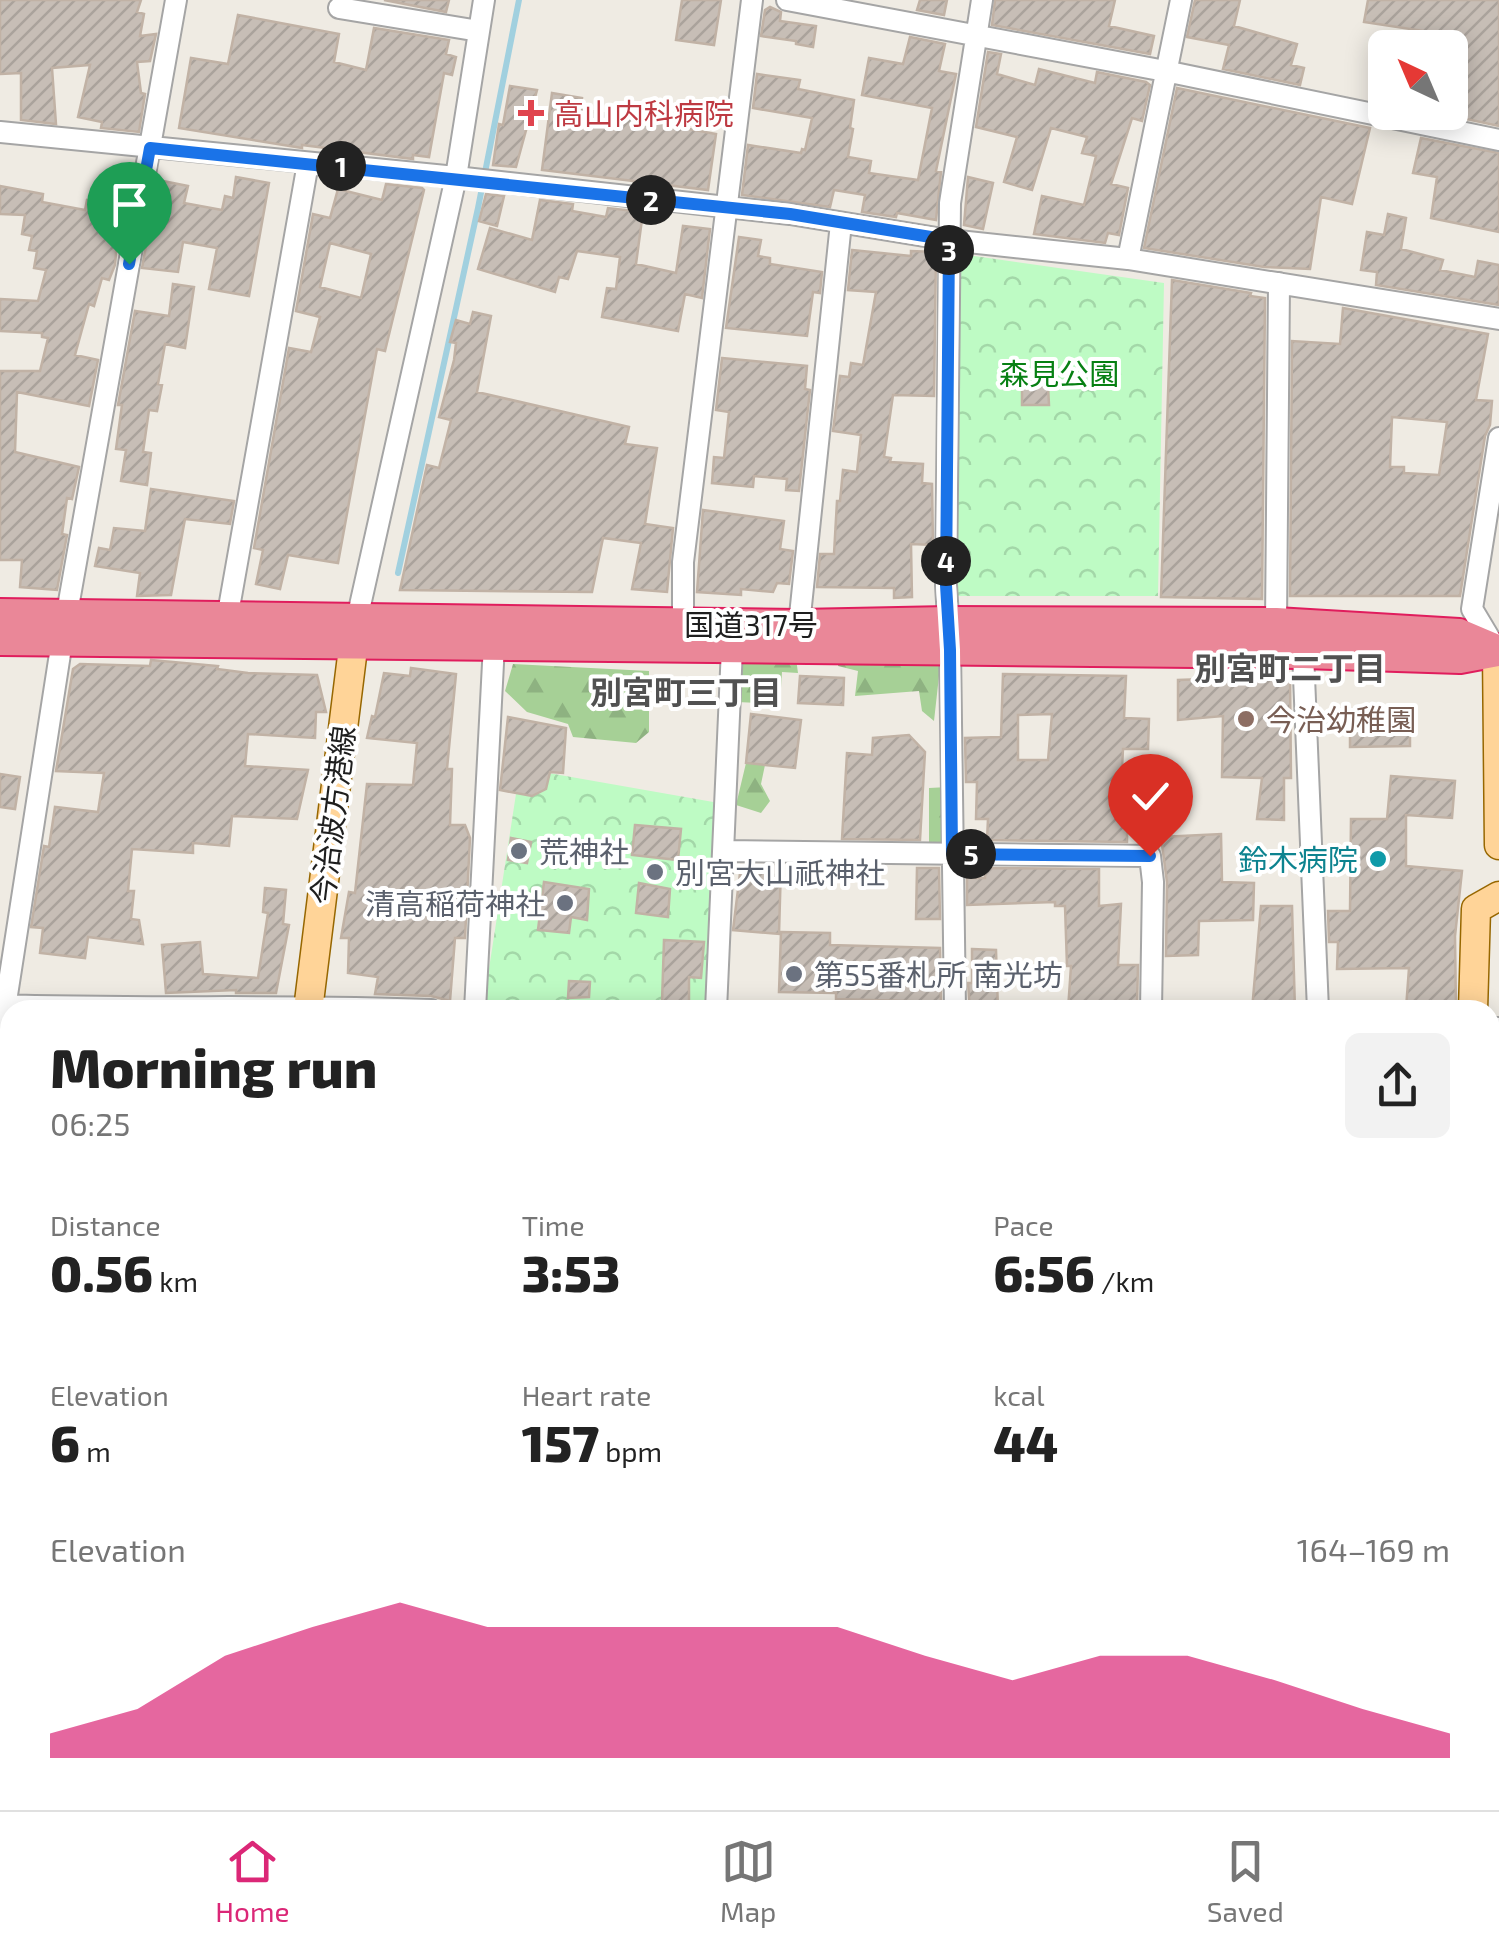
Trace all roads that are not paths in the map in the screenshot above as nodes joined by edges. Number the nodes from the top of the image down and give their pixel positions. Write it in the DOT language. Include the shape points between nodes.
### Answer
graph roads {
  1 [pos="176,0"];
  2 [pos="484,0"];
  3 [pos="752,0"];
  4 [pos="788,0"];
  5 [pos="982,0"];
  6 [pos="1181,0"];
  7 [pos="339,8"];
  8 [pos="479,31"];
  9 [pos="974,35"];
  10 [pos="1165,71"];
  11 [pos="0,132"];
  12 [pos="1499,140"];
  13 [pos="150,148"];
  14 [pos="308,163"];
  15 [pos="456,177"];
  16 [pos="727,210"];
  17 [pos="841,223"];
  18 [pos="949,240"];
  19 [pos="1128,259"];
  20 [pos="1280,284"];
  21 [pos="1499,319"];
  22 [pos="1499,438"];
  23 [pos="0,614"];
  24 [pos="227,619"];
  25 [pos="1276,623"];
  26 [pos="682,624"];
  27 [pos="799,625"];
  28 [pos="65,628"];
  29 [pos="355,632"];
  30 [pos="949,636"];
  31 [pos="0,640"];
  32 [pos="494,644"];
  33 [pos="732,648"];
  34 [pos="1498,651"];
  35 [pos="1303,654"];
  36 [pos="1499,845"];
  37 [pos="725,851"];
  38 [pos="952,854"];
  39 [pos="1499,896"];
  40 [pos="3,1000"];
  41 [pos="309,1000"];
  42 [pos="476,1000"];
  43 [pos="717,1000"];
  44 [pos="955,1000"];
  45 [pos="1151,1000"];
  46 [pos="1318,1000"];
  47 [pos="1474,1000"];
  1 -- 13 [label="street"];
  2 -- 8 [label="street"];
  3 -- 16 [label="street"];
  4 -- 9 [label="street"];
  5 -- 9 [label="street"];
  6 -- 10 [label="street"];
  7 -- 8 [label="street"];
  8 -- 15 [label="street"];
  9 -- 10 [label="street"];
  9 -- 18 [label="street"];
  10 -- 12 [label="street"];
  10 -- 19 [label="street"];
  11 -- 13 [label="street"];
  13 -- 14 [label="street"];
  13 -- 28 [label="street"];
  14 -- 15 [label="street"];
  14 -- 24 [label="street"];
  15 -- 16 [label="street"];
  15 -- 29 [label="street"];
  16 -- 17 [label="street"];
  16 -- 26 [label="street" via="683,562"];
  17 -- 18 [label="street"];
  17 -- 27 [label="street"];
  18 -- 19 [label="street"];
  18 -- 30 [label="street"];
  19 -- 20 [label="street"];
  20 -- 21 [label="street"];
  20 -- 25 [label="street"];
  22 -- 34 [label="street" via="1472,609"];
  23 -- 28 [label="highway, 国道317号"];
  24 -- 28 [label="highway, 国道317号"];
  24 -- 29 [label="highway, 国道317号"];
  25 -- 30 [label="highway, 国道317号"];
  25 -- 34 [label="highway, 国道317号" via="1459,634"];
  26 -- 27 [label="highway, 国道317号"];
  26 -- 29 [label="highway, 国道317号"];
  27 -- 30 [label="highway, 国道317号"];
  28 -- 29 [label="highway, 国道317号"];
  28 -- 31 [label="highway, 国道317号"];
  28 -- 40 [label="street"];
  29 -- 32 [label="highway, 国道317号"];
  29 -- 41 [label="main road, 今治波方港線"];
  30 -- 33 [label="highway, 国道317号"];
  30 -- 35 [label="highway, 国道317号"];
  30 -- 38 [label="street"];
  32 -- 33 [label="highway, 国道317号"];
  32 -- 42 [label="street"];
  33 -- 37 [label="street"];
  34 -- 35 [label="highway, 国道317号" via="1460,658"];
  34 -- 36 [label="main road"];
  35 -- 46 [label="street"];
  37 -- 38 [label="street"];
  37 -- 43 [label="street"];
  38 -- 44 [label="street"];
  38 -- 45 [label="street" via="1150,856"];
  39 -- 47 [label="main road" via="1476,909"];
}
